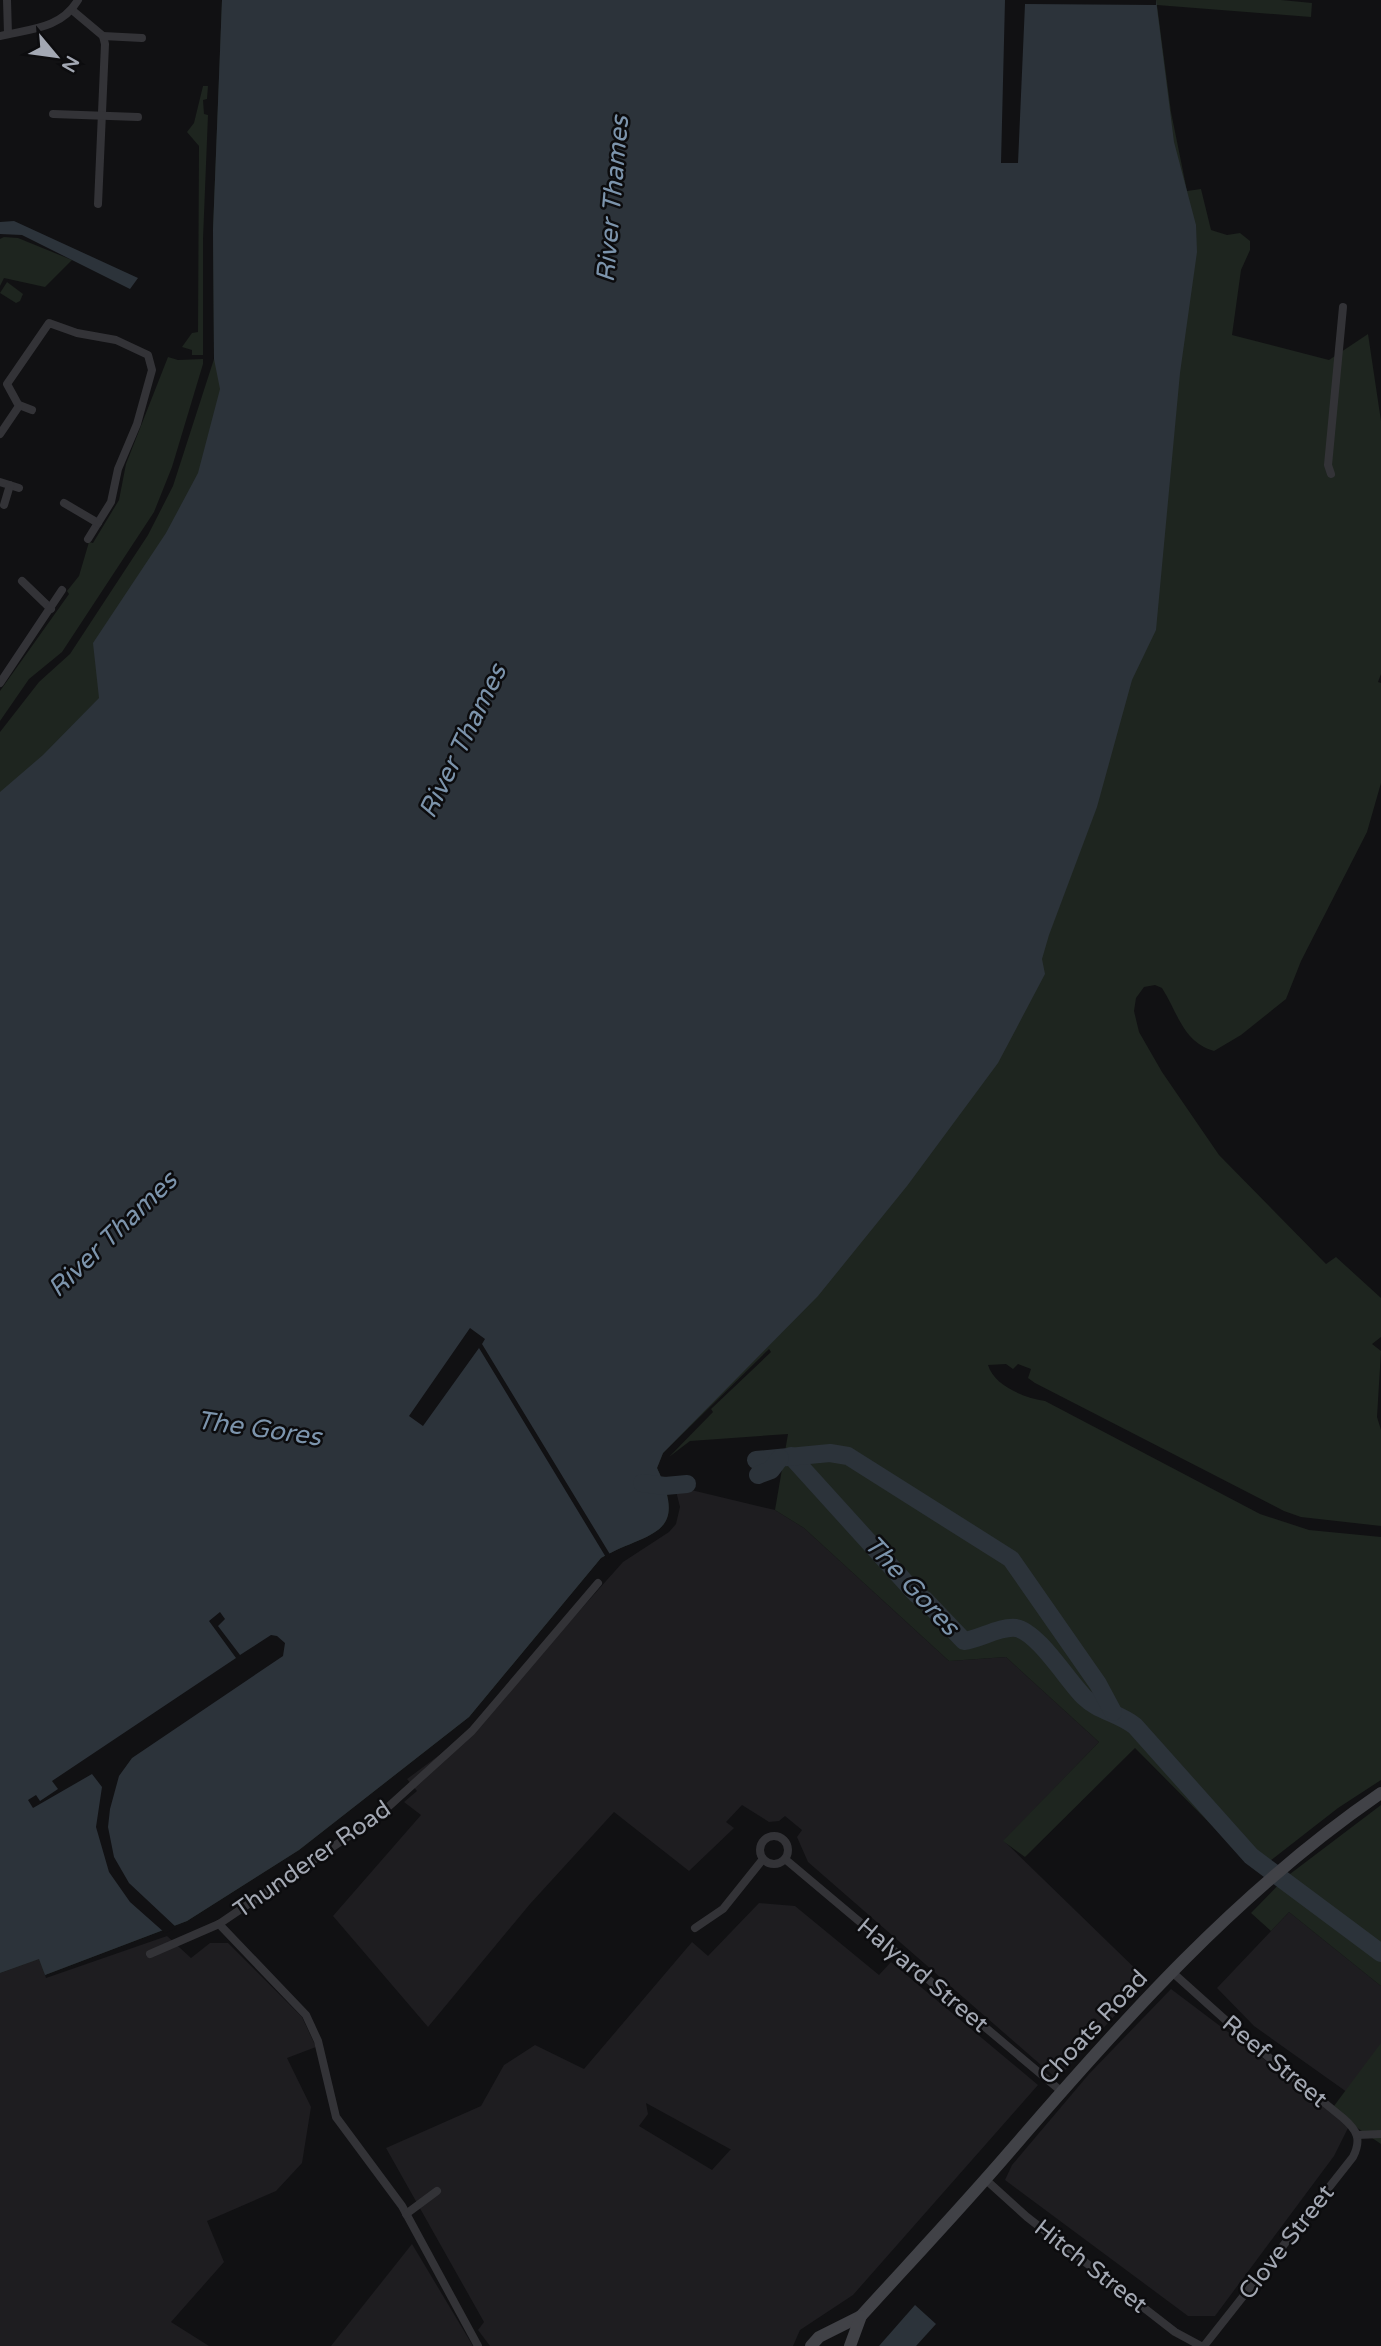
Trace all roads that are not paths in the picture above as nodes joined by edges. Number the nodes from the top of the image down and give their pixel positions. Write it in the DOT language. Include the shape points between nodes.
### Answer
graph roads {
  1 [pos="7,0"];
  2 [pos="78,0"];
  3 [pos="72,10"];
  4 [pos="4,35"];
  5 [pos="103,36"];
  6 [pos="142,38"];
  7 [pos="53,114"];
  8 [pos="103,116"];
  9 [pos="138,117"];
  10 [pos="98,204"];
  11 [pos="1343,307"];
  12 [pos="19,405"];
  13 [pos="32,410"];
  14 [pos="0,434"];
  15 [pos="1331,474"];
  16 [pos="0,482"];
  17 [pos="64,503"];
  18 [pos="4,505"];
  19 [pos="98,523"];
  20 [pos="88,538"];
  21 [pos="22,581"];
  22 [pos="62,590"];
  23 [pos="51,609"];
  24 [pos="0,683"];
  25 [pos="598,1583"];
  26 [pos="1381,1793"];
  27 [pos="763,1859"];
  28 [pos="785,1859"];
  29 [pos="219,1924"];
  30 [pos="695,1928"];
  31 [pos="150,1954"];
  32 [pos="1172,1972"];
  33 [pos="1060,2091"];
  34 [pos="1381,2134"];
  35 [pos="1357,2135"];
  36 [pos="985,2179"];
  37 [pos="437,2191"];
  38 [pos="406,2214"];
  39 [pos="861,2316"];
  40 [pos="828,2334"];
  41 [pos="478,2346"];
  42 [pos="811,2346"];
  43 [pos="848,2346"];
  44 [pos="1203,2346"];
  1 -- 4 [label="street"];
  2 -- 3 [label="street"];
  3 -- 4 [label="street" via="49,26"];
  3 -- 5 [label="street"];
  5 -- 6 [label="street"];
  5 -- 8 [label="street"];
  7 -- 8 [label="street"];
  8 -- 9 [label="street"];
  8 -- 10 [label="street"];
  11 -- 15 [label="street" via="1328,465"];
  12 -- 13 [label="street"];
  12 -- 14 [label="street"];
  12 -- 19 [label="street" via="7,384 51,322 77,333 116,340 148,355 152,370 137,424 118,469 113,499"];
  16 -- 18 [label="street" via="15,487"];
  17 -- 19 [label="street"];
  19 -- 20 [label="street"];
  21 -- 23 [label="street"];
  22 -- 23 [label="street"];
  23 -- 24 [label="street"];
  25 -- 29 [label="street, Thunderer Road" via="472,1731 377,1817"];
  26 -- 32 [label="street, Choats Road" via="1283,1865"];
  27 -- 28 [label="street" via="772,1864"];
  27 -- 28 [label="street, Halyard Street" via="761,1837 776,1836 788,1847"];
  27 -- 30 [label="street" via="723,1909"];
  28 -- 33 [label="street, Halyard Street"];
  29 -- 31 [label="street, Thunderer Road"];
  29 -- 38 [label="street" via="306,2015 318,2041 337,2117"];
  32 -- 33 [label="street, Choats Road"];
  32 -- 35 [label="street, Reef Street" via="1343,2118"];
  33 -- 36 [label="street, Choats Road"];
  34 -- 35 [label="street"];
  35 -- 44 [label="street, Clove Street" via="1353,2157"];
  36 -- 39 [label="street, Choats Road"];
  36 -- 44 [label="street, Hitch Street" via="1175,2332"];
  37 -- 38 [label="street"];
  38 -- 41 [label="street"];
  39 -- 40 [label="street, Choats Road"];
  39 -- 43 [label="street, Choats Road"];
  40 -- 42 [label="street, Choats Road"];
  40 -- 43 [label="street"];
}
